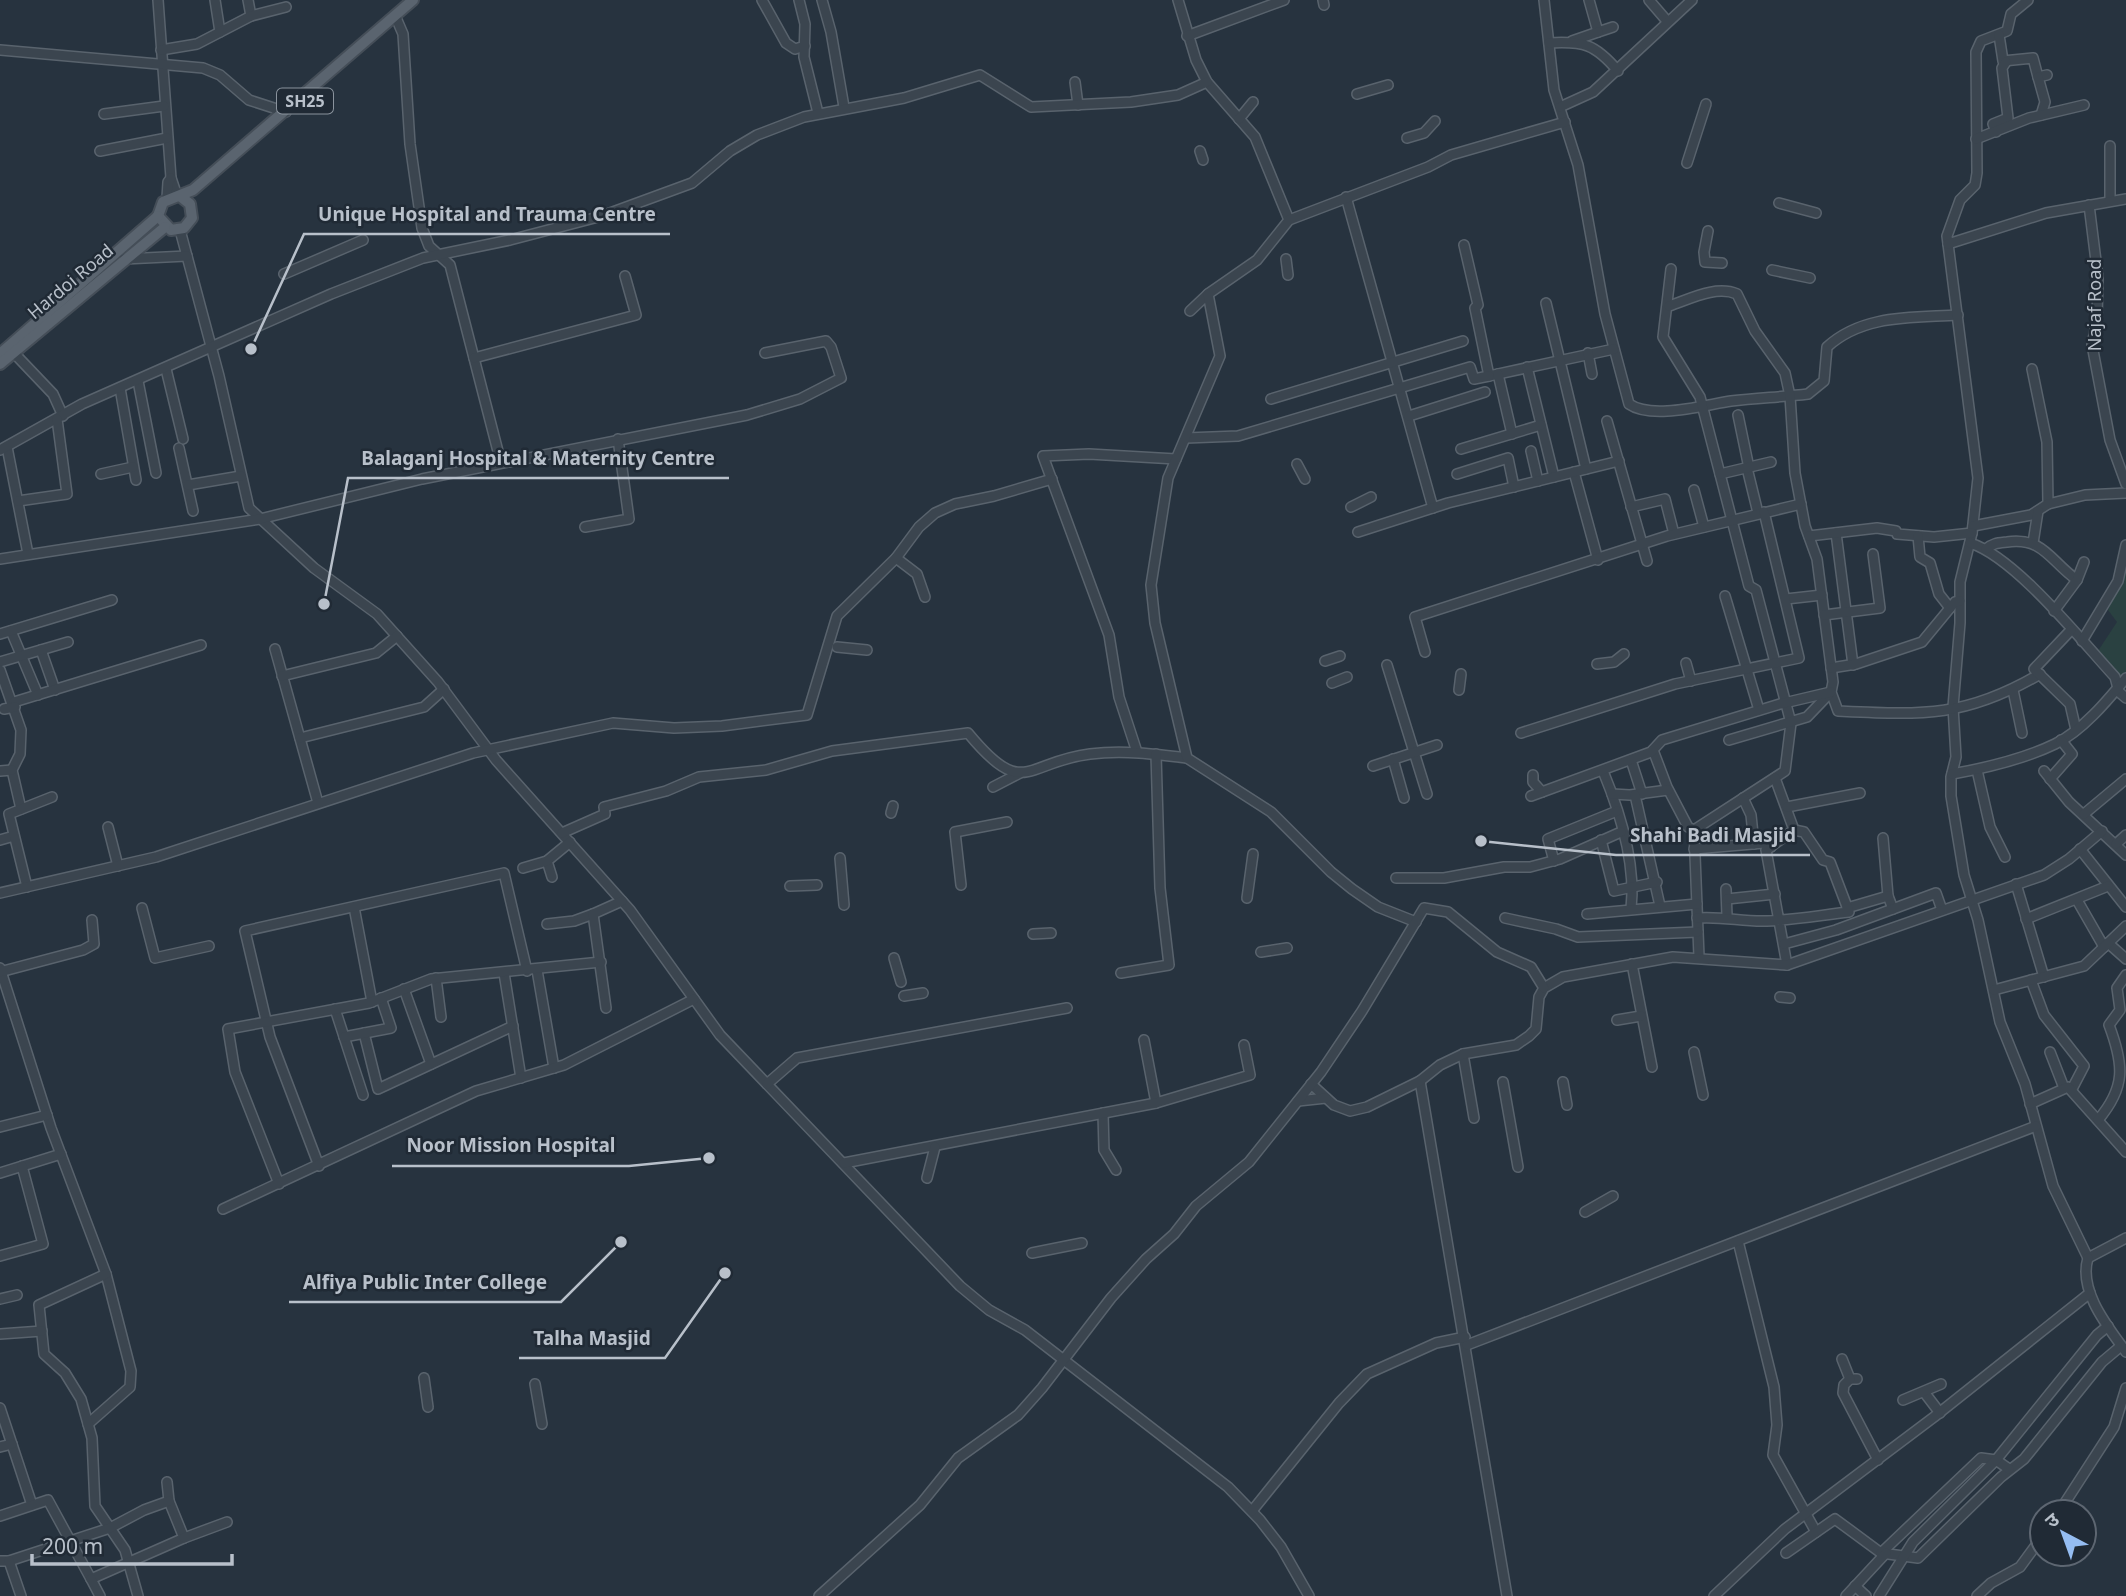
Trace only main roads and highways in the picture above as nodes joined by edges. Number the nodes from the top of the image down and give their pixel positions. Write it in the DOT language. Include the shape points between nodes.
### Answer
graph roads {
  1 [pos="412,0"];
  2 [pos="420,0"];
  3 [pos="395,19"];
  4 [pos="175,197"];
  5 [pos="190,204"];
  6 [pos="158,216"];
  7 [pos="165,227"];
  8 [pos="120,256"];
  9 [pos="0,354"];
  10 [pos="0,364"];
  1 -- 3 [label="main road, SH25"];
  2 -- 3 [label="main road, SH25"];
  3 -- 4 [label="main road, SH25" via="193,190"];
  3 -- 5 [label="main road, SH25"];
  4 -- 5 [label="main road"];
  4 -- 6 [label="main road, SH25" via="159,208"];
  5 -- 7 [label="main road, SH25" via="192,218 180,230"];
  6 -- 7 [label="main road"];
  6 -- 8 [label="main road, Hardoi Road / SH25"];
  7 -- 8 [label="main road, Hardoi Road / SH25"];
  8 -- 9 [label="main road, Hardoi Road / SH25"];
  8 -- 10 [label="main road, Hardoi Road / SH25"];
}
